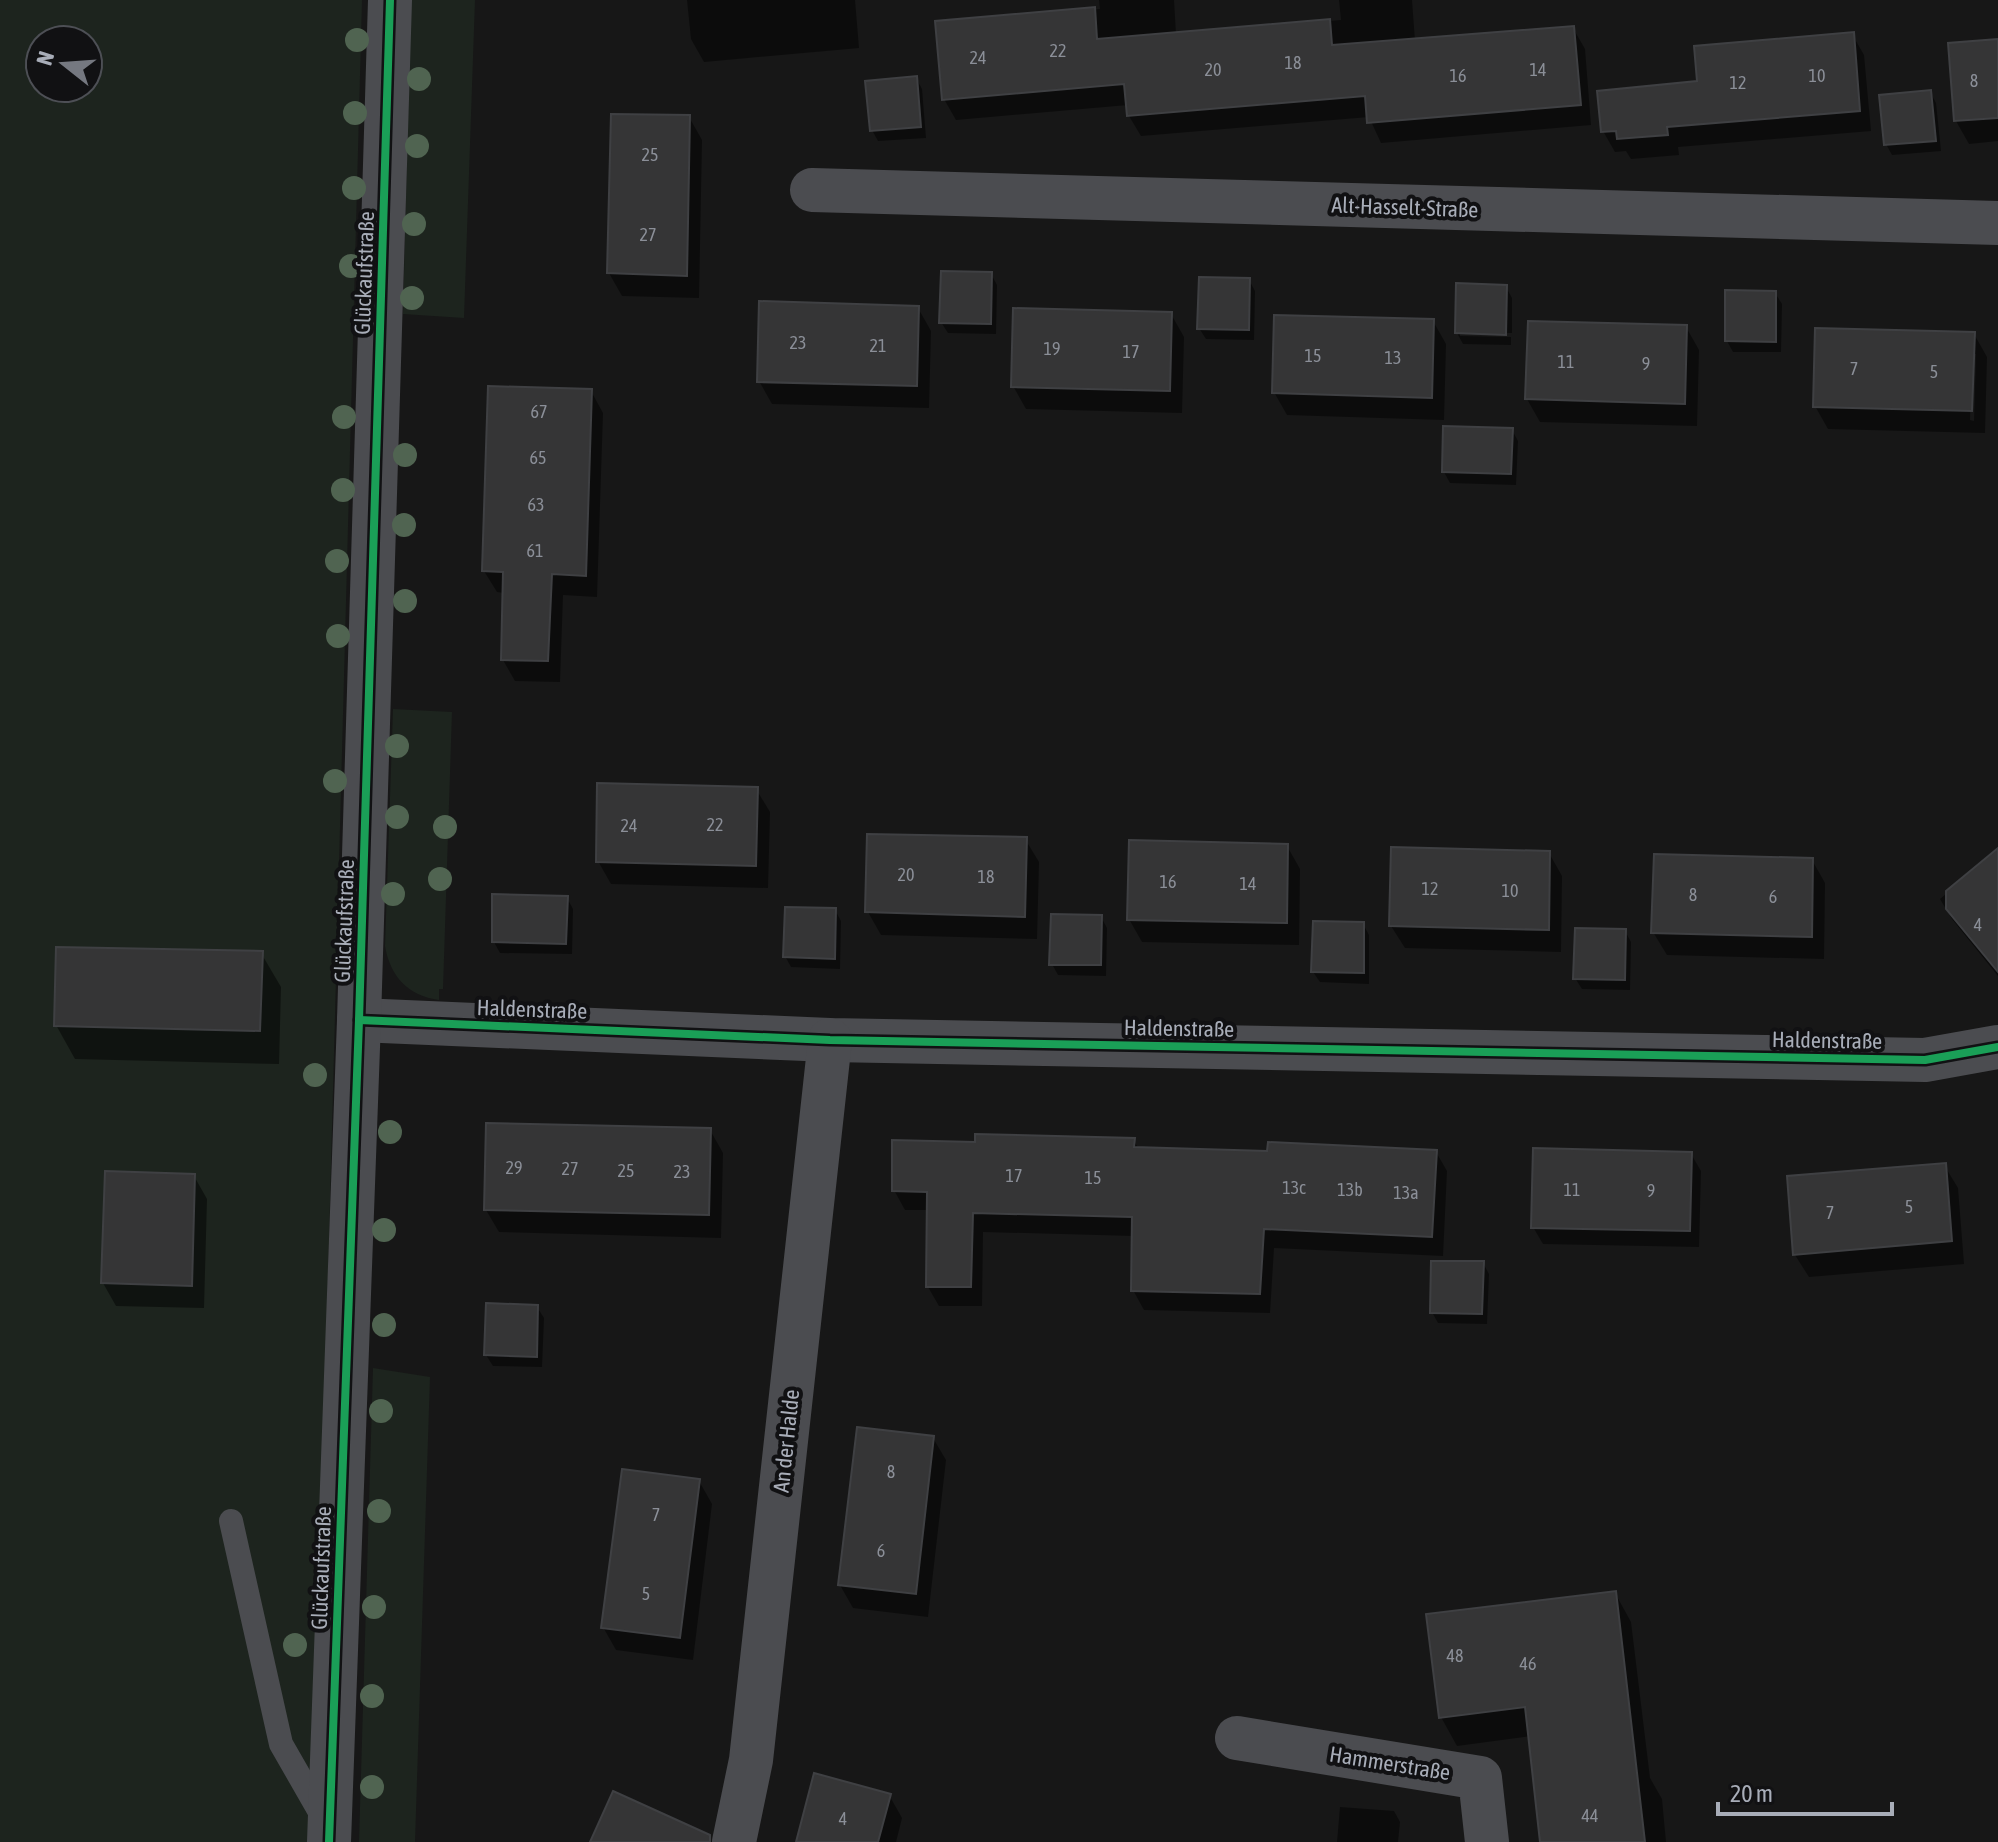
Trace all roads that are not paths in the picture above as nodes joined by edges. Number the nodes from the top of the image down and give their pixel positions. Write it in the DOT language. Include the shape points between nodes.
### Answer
graph roads {
  1 [pos="390,0"];
  2 [pos="812,190"];
  3 [pos="1998,223"];
  4 [pos="359,1020"];
  5 [pos="830,1040"];
  6 [pos="1998,1047"];
  7 [pos="231,1521"];
  8 [pos="1237,1738"];
  9 [pos="329,1835"];
  10 [pos="734,1842"];
  11 [pos="1487,1842"];
  1 -- 4 [label="street, Glückaufstraße"];
  2 -- 3 [label="street, Alt-Hasselt-Straße"];
  4 -- 5 [label="street, Haldenstraße"];
  4 -- 9 [label="street, Glückaufstraße"];
  5 -- 6 [label="street, Haldenstraße" via="1925,1060"];
  5 -- 10 [label="street, An der Halde" via="751,1760"];
  7 -- 9 [label="lane" via="281,1744"];
  8 -- 11 [label="street, Hammerstraße" via="1480,1778"];
}
